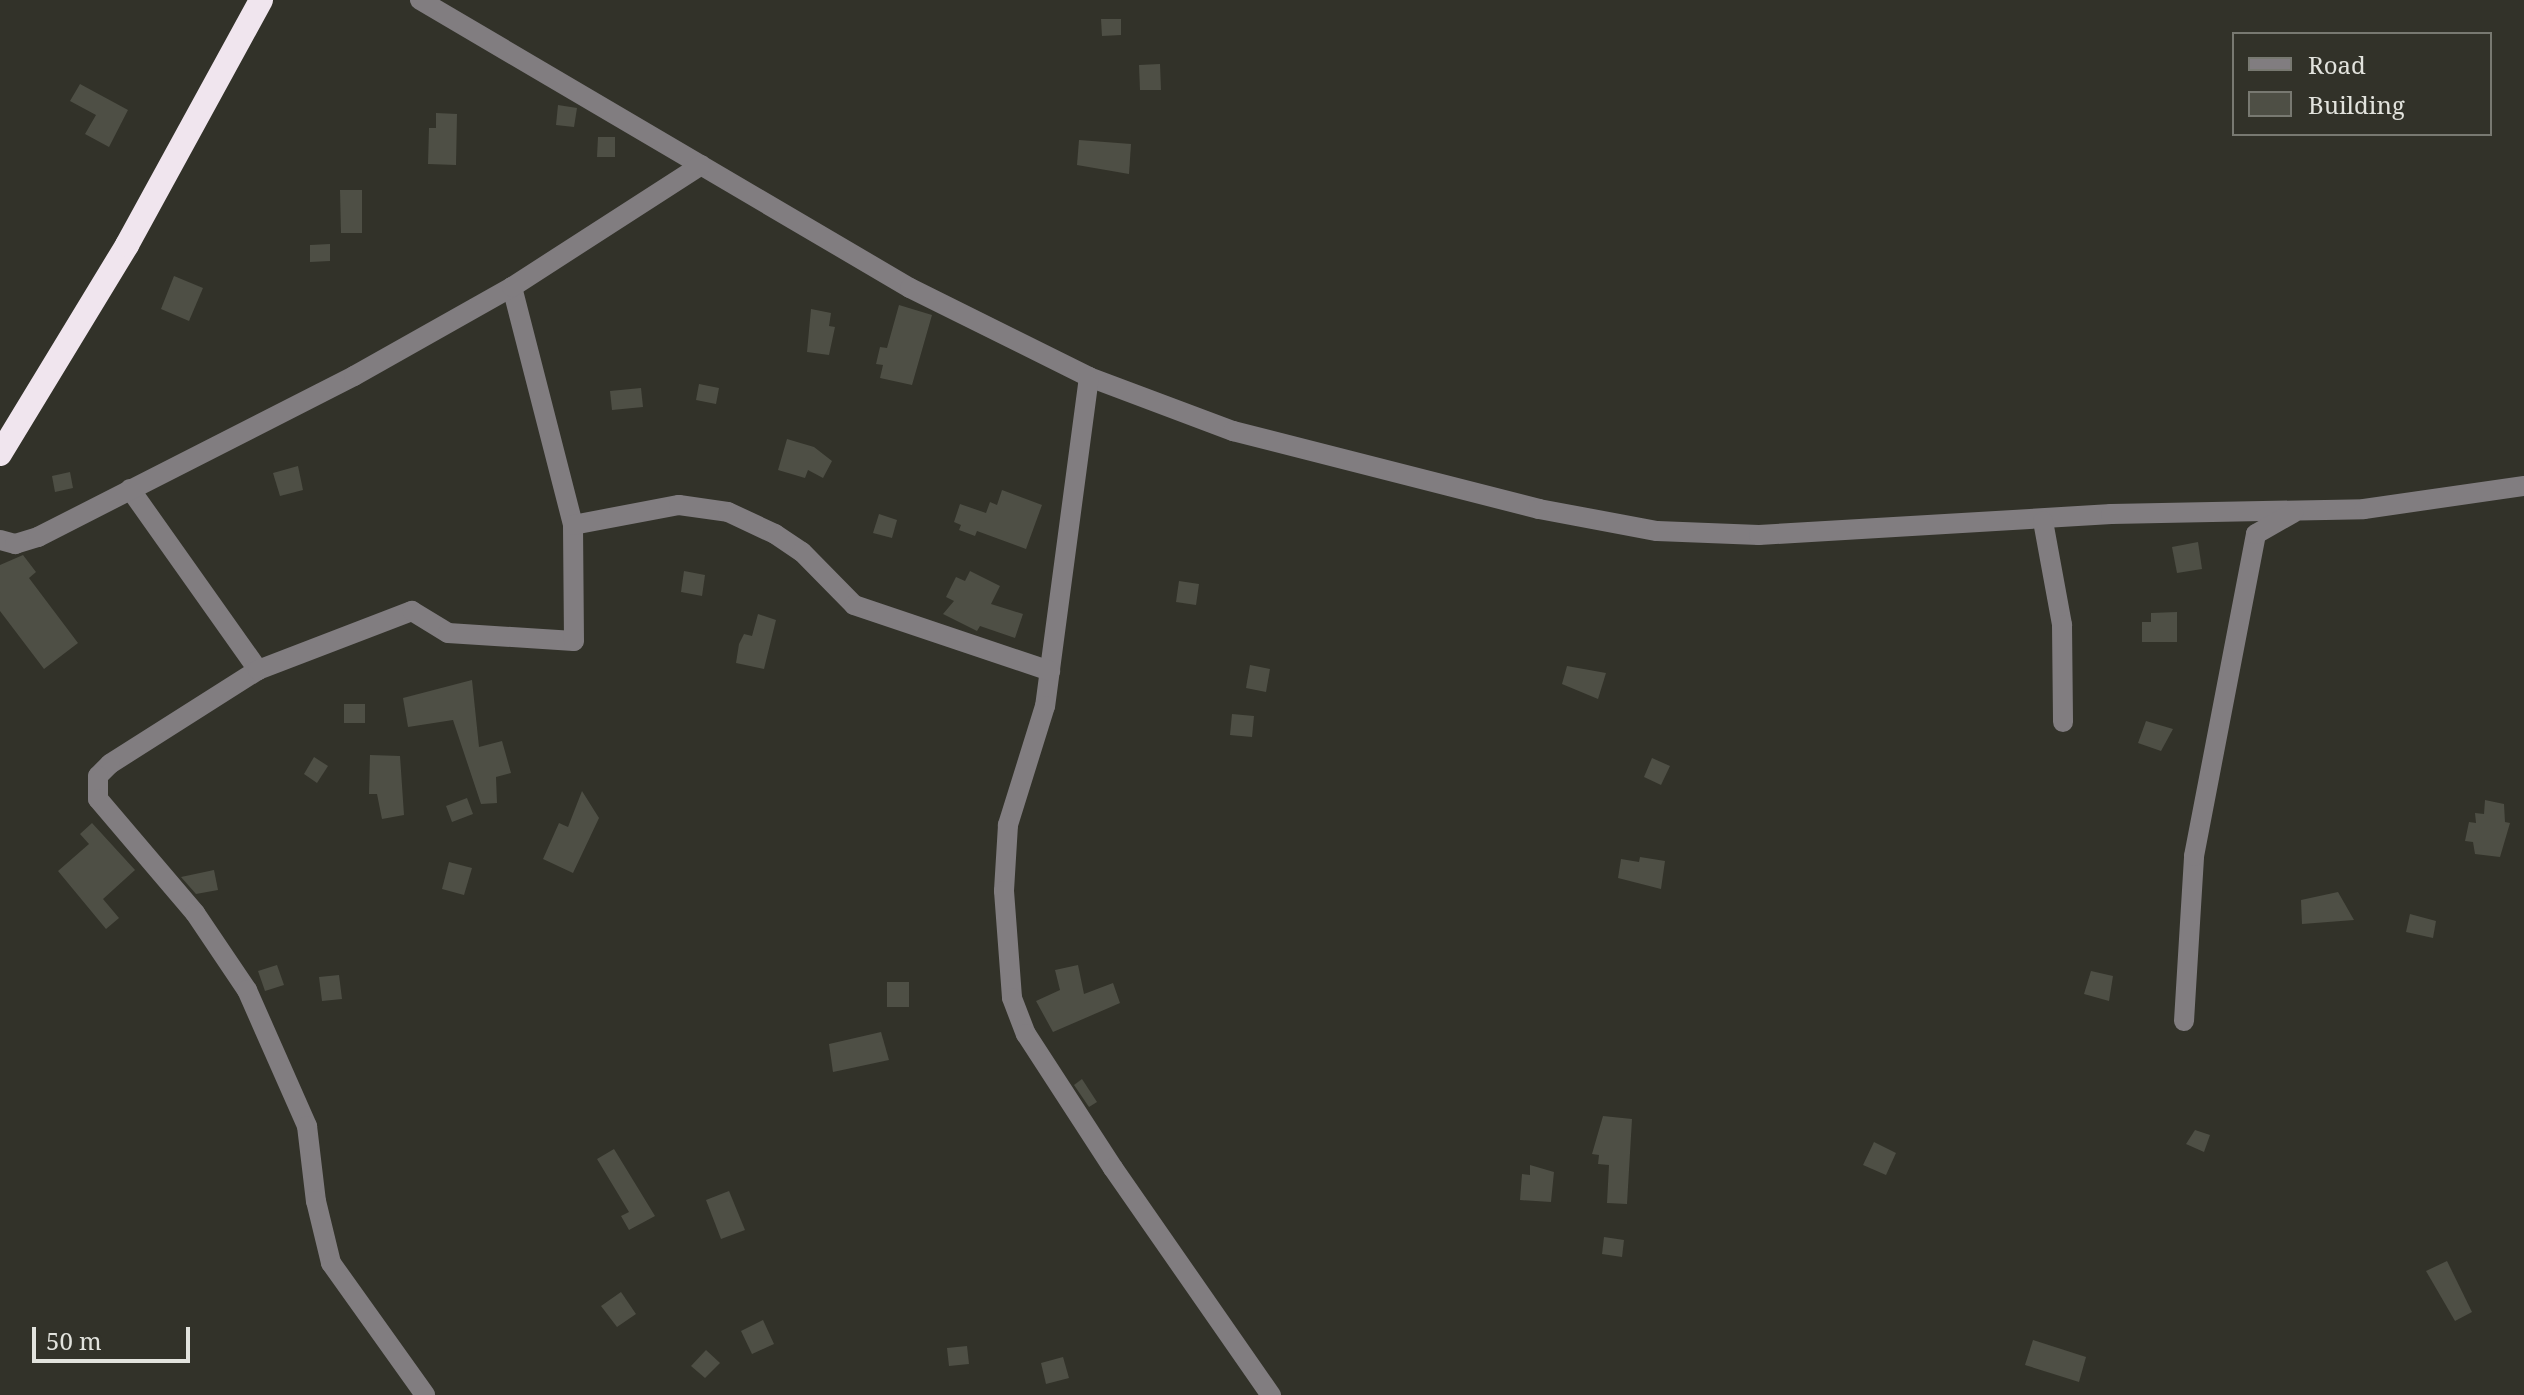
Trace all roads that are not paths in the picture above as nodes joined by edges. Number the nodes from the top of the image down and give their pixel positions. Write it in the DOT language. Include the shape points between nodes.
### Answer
graph roads {
  1 [pos="261,0"];
  2 [pos="420,0"];
  3 [pos="701,165"];
  4 [pos="512,287"];
  5 [pos="1089,377"];
  6 [pos="0,454"];
  7 [pos="2524,486"];
  8 [pos="130,489"];
  9 [pos="2293,513"];
  10 [pos="2043,521"];
  11 [pos="573,525"];
  12 [pos="0,540"];
  13 [pos="258,670"];
  14 [pos="1050,671"];
  15 [pos="2063,722"];
  16 [pos="2184,1021"];
  17 [pos="425,1395"];
  18 [pos="1271,1395"];
  1 -- 6 [label="highway" via="127,245"];
  2 -- 3 [label="street"];
  3 -- 4 [label="street"];
  3 -- 5 [label="street" via="910,288"];
  4 -- 8 [label="street" via="257,428"];
  4 -- 11 [label="street"];
  5 -- 10 [label="street" via="1162,408 1344,463 1614,524 1759,535"];
  5 -- 14 [label="street"];
  7 -- 9 [label="street" via="2364,509"];
  8 -- 12 [label="street" via="27,542"];
  8 -- 13 [label="street"];
  9 -- 10 [label="street" via="2111,514"];
  9 -- 16 [label="street" via="2256,534 2194,856"];
  10 -- 15 [label="street" via="2062,625"];
  11 -- 13 [label="street" via="574,641 448,633 412,611"];
  11 -- 14 [label="street" via="679,505 728,512 802,552 854,605"];
  13 -- 17 [label="street" via="110,764 95,788 108,812 224,950 247,990 307,1126 316,1201 331,1263"];
  14 -- 18 [label="street" via="1037,738 1008,825 1004,891 1012,998 1026,1034 1113,1168"];
}
